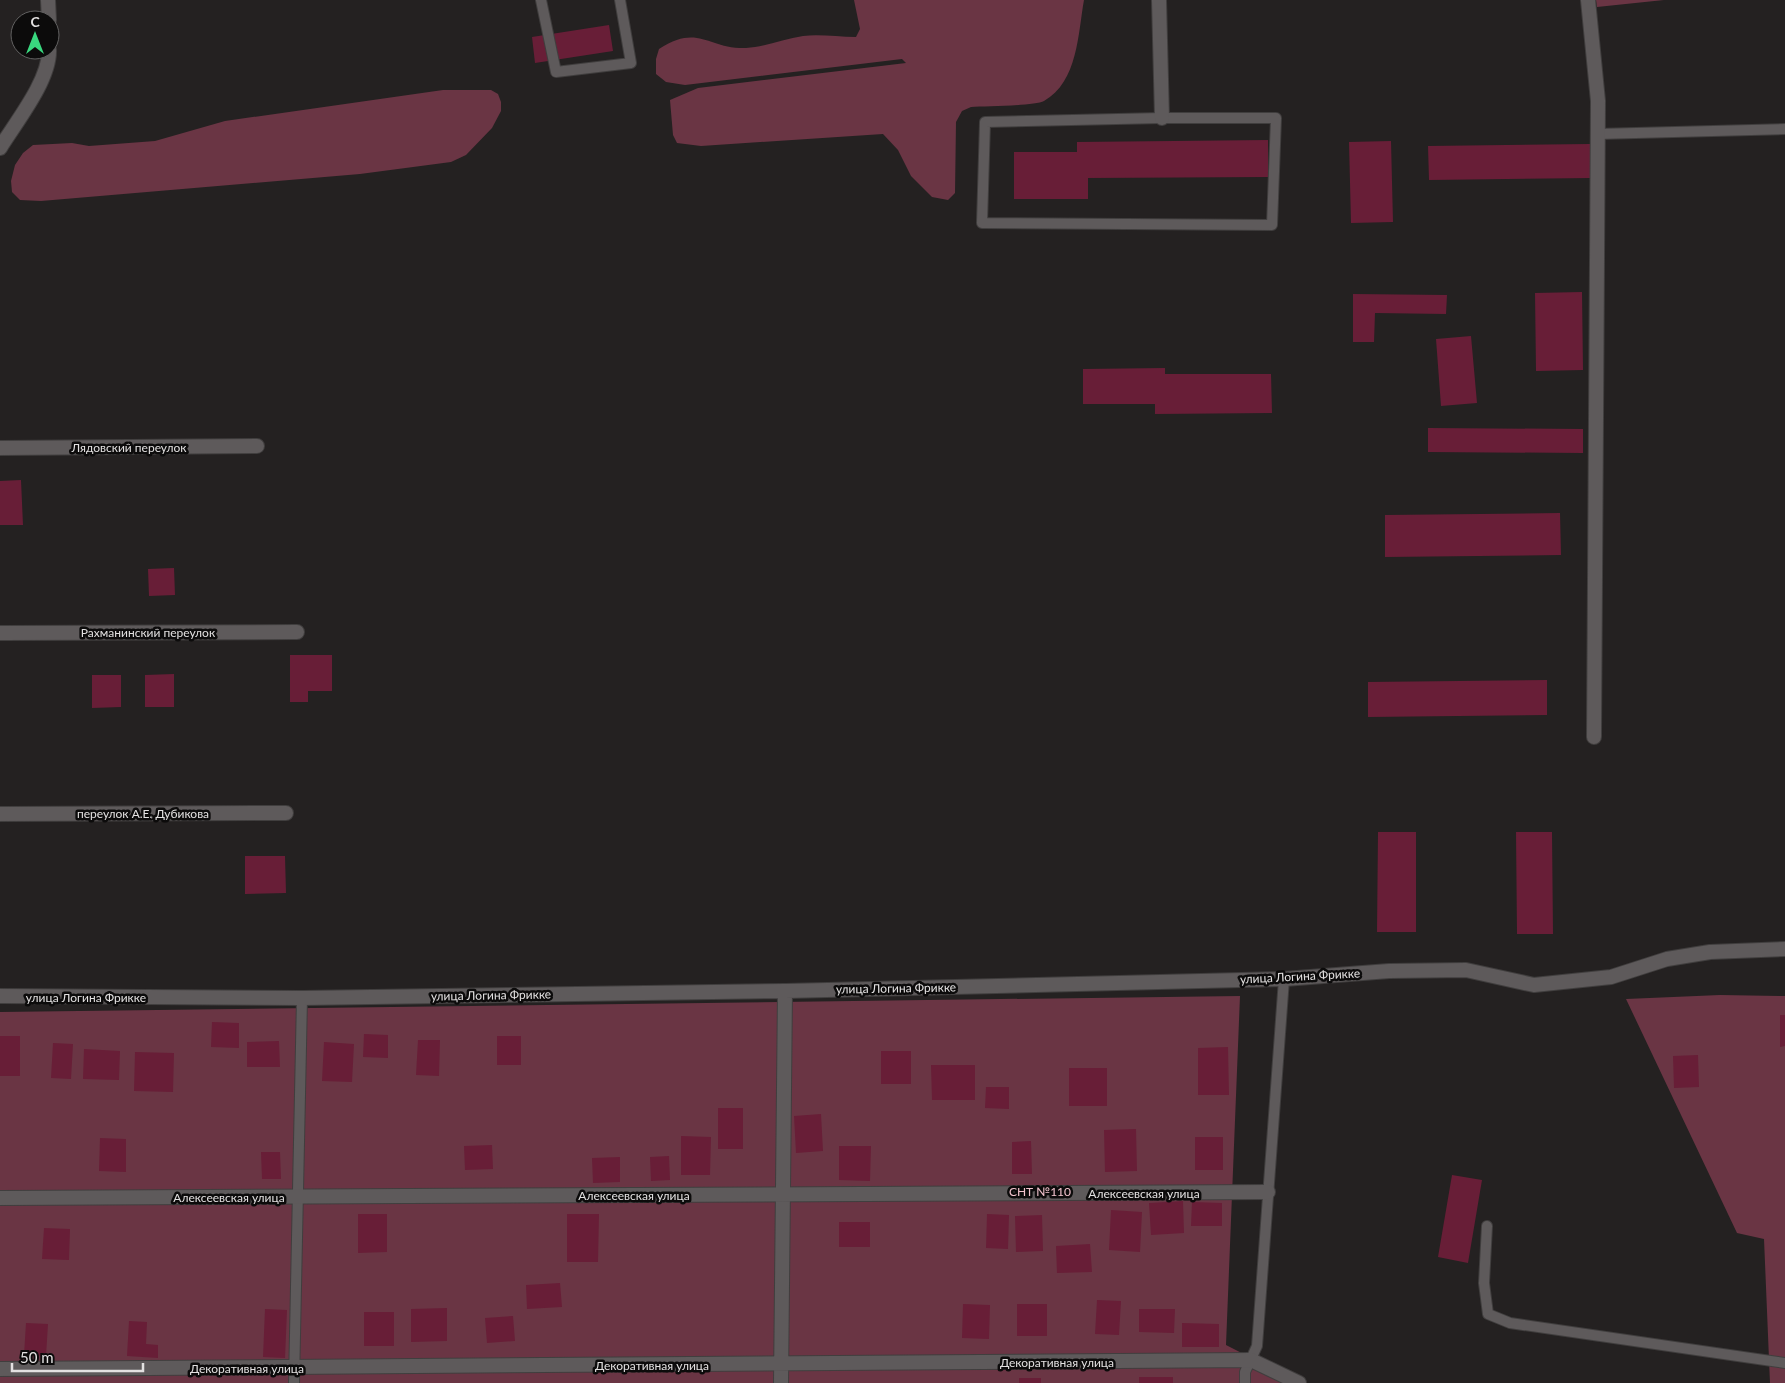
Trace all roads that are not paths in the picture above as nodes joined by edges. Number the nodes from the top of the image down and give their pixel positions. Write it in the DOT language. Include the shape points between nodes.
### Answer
graph roads {
  1 [pos="541,0"];
  2 [pos="620,0"];
  3 [pos="1159,0"];
  4 [pos="1588,0"];
  5 [pos="49,60"];
  6 [pos="1162,118"];
  7 [pos="1785,129"];
  8 [pos="1598,134"];
  9 [pos="0,148"];
  10 [pos="257,446"];
  11 [pos="0,448"];
  12 [pos="297,632"];
  13 [pos="0,633"];
  14 [pos="1594,737"];
  15 [pos="286,813"];
  16 [pos="0,814"];
  17 [pos="1785,949"];
  18 [pos="1284,978"];
  19 [pos="785,991"];
  20 [pos="0,996"];
  21 [pos="302,998"];
  22 [pos="1268,1192"];
  23 [pos="783,1194"];
  24 [pos="298,1197"];
  25 [pos="0,1198"];
  26 [pos="1487,1226"];
  27 [pos="1251,1360"];
  28 [pos="1785,1363"];
  29 [pos="781,1364"];
  30 [pos="294,1367"];
  31 [pos="0,1369"];
  32 [pos="294,1383"];
  33 [pos="781,1383"];
  34 [pos="1245,1383"];
  35 [pos="1300,1383"];
  1 -- 2 [label="lane" via="556,72 631,63"];
  3 -- 6 [label="street"];
  4 -- 8 [label="street"];
  5 -- 9 [label="street" via="41,82"];
  6 -- 6 [label="lane" via="985,122 982,223 1272,224 1276,118"];
  7 -- 8 [label="lane"];
  8 -- 14 [label="street"];
  10 -- 11 [label="street, Лядовский переулок"];
  12 -- 13 [label="street, Рахманинский переулок"];
  15 -- 16 [label="street, переулок А.Е. Дубикова"];
  17 -- 18 [label="street, улица Логина Фрикке" via="1710,952 1668,959 1612,977 1534,985 1466,970"];
  18 -- 19 [label="street, улица Логина Фрикке"];
  18 -- 22 [label="lane"];
  19 -- 21 [label="street, улица Логина Фрикке"];
  19 -- 23 [label="street"];
  20 -- 21 [label="street, улица Логина Фрикке"];
  21 -- 24 [label="lane"];
  22 -- 23 [label="street, Алексеевская улица"];
  22 -- 27 [label="lane" via="1257,1346"];
  23 -- 24 [label="street, Алексеевская улица"];
  23 -- 29 [label="street"];
  24 -- 25 [label="street, Алексеевская улица"];
  24 -- 30 [label="lane"];
  26 -- 28 [label="lane" via="1484,1283 1488,1314 1510,1322"];
  27 -- 29 [label="street, Декоративная улица"];
  27 -- 34 [label="lane" via="1245,1372"];
  27 -- 35 [label="street, Декоративная улица"];
  29 -- 30 [label="street, Декоративная улица"];
  29 -- 33 [label="street"];
  30 -- 31 [label="street, Декоративная улица"];
  30 -- 32 [label="lane"];
}
